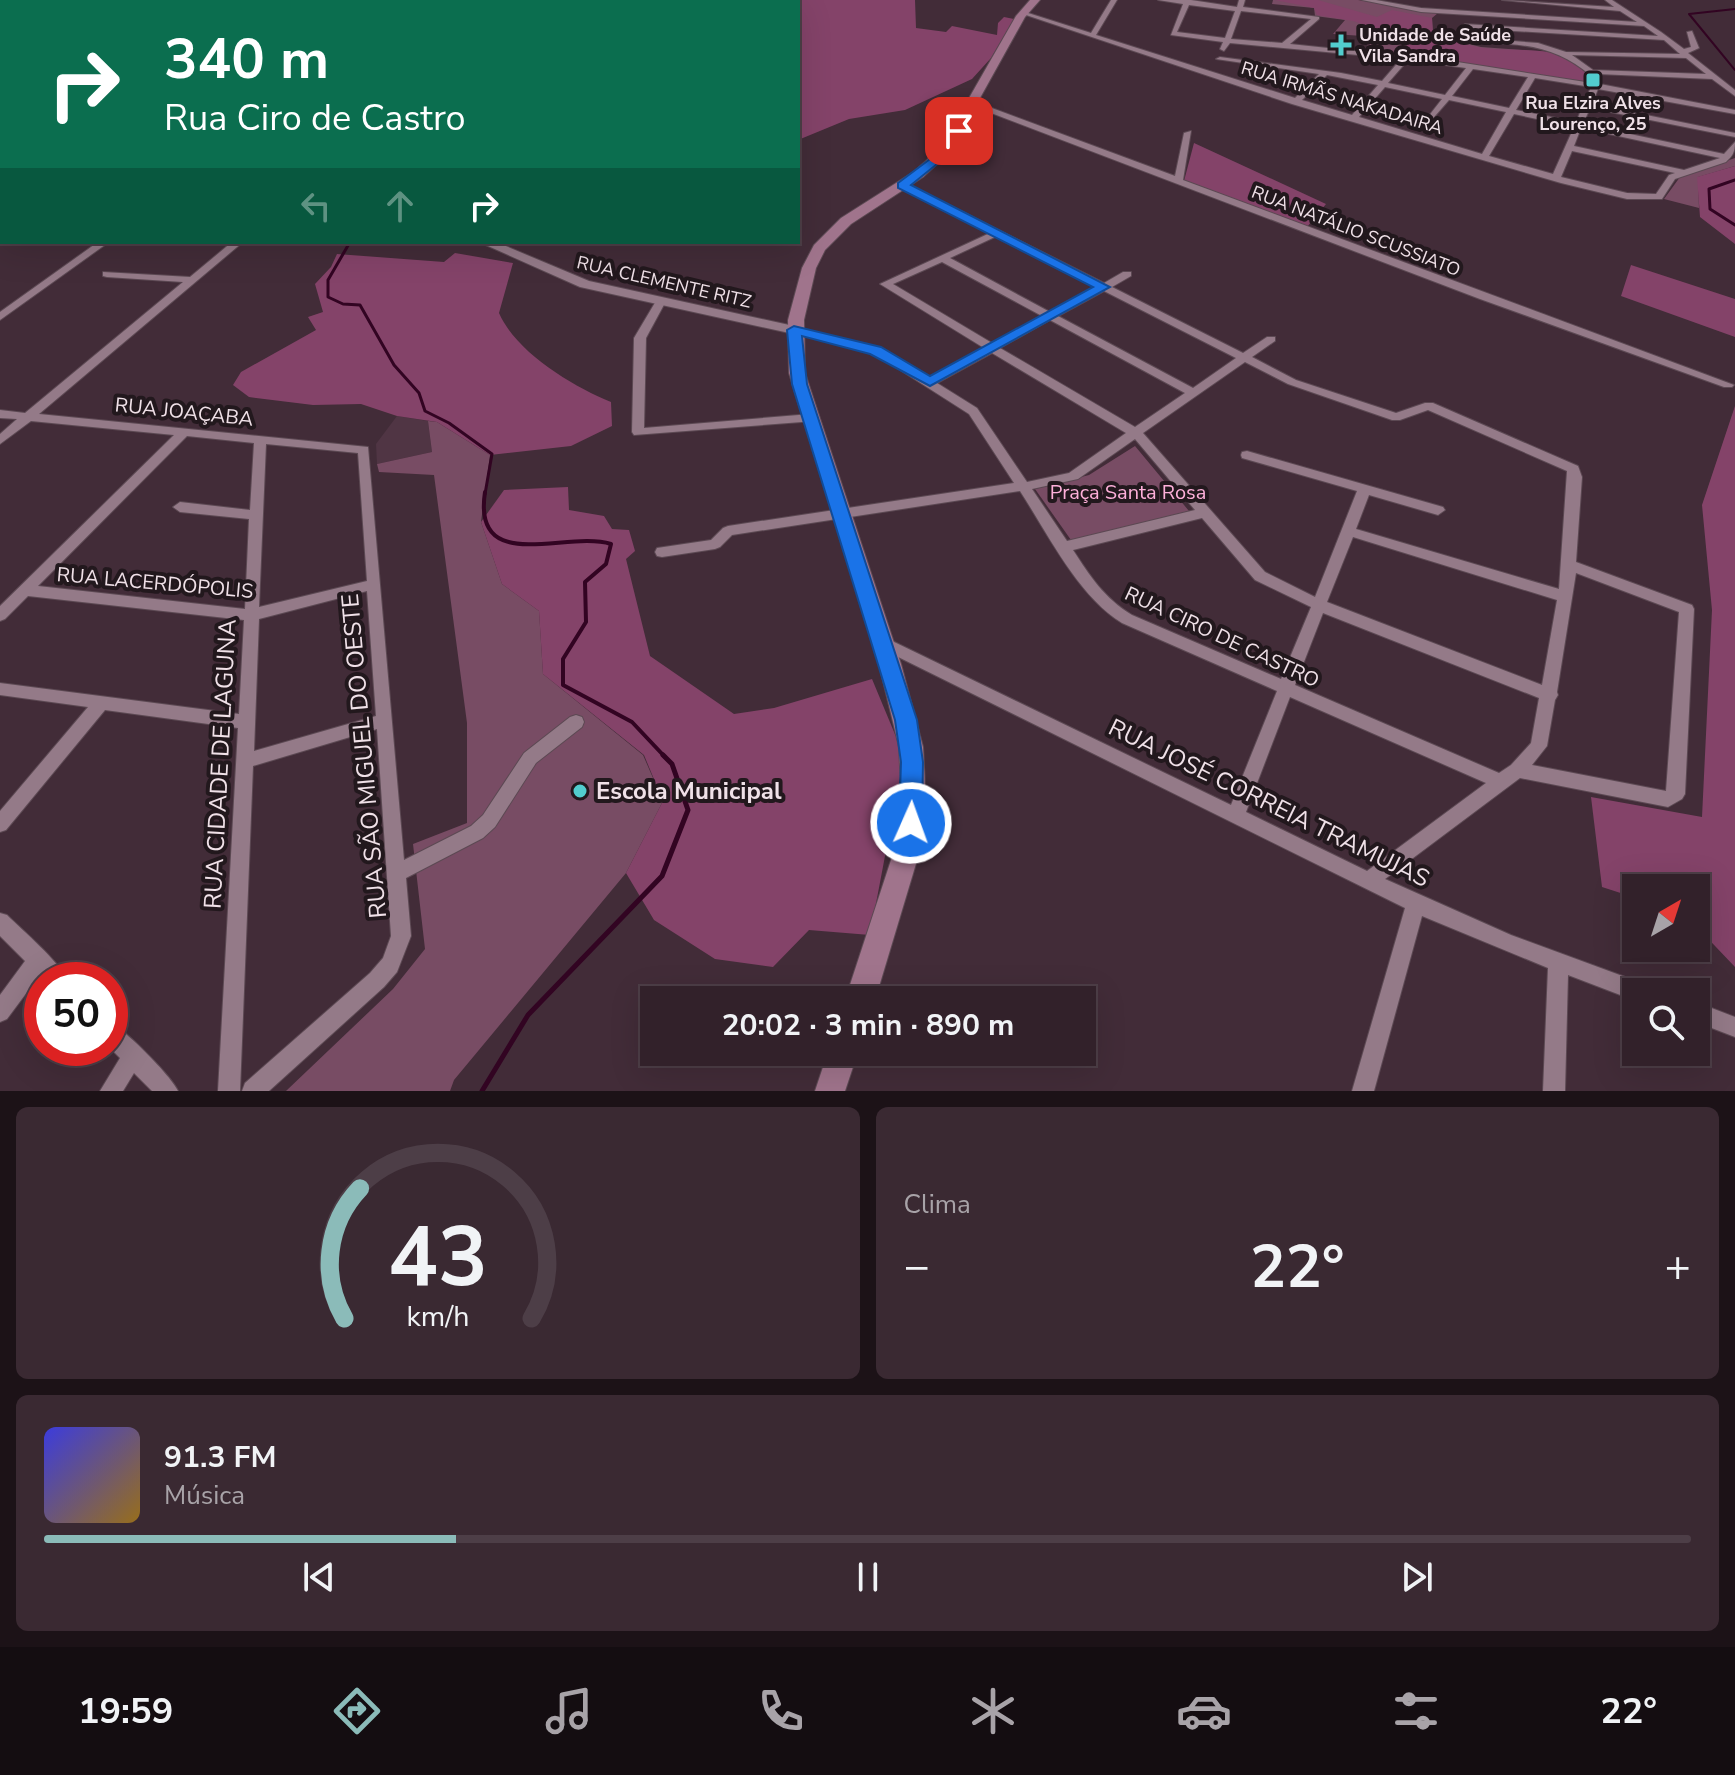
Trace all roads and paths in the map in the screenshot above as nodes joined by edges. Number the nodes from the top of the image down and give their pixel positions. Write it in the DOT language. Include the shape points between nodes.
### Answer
graph roads {
  1 [pos="1114,0"];
  2 [pos="1161,0"];
  3 [pos="1243,0"];
  4 [pos="1365,0"];
  5 [pos="1450,0"];
  6 [pos="1505,0"];
  7 [pos="1608,0"];
  8 [pos="1617,0"];
  9 [pos="1188,2"];
  10 [pos="1589,3"];
  11 [pos="1624,5"];
  12 [pos="1029,7"];
  13 [pos="1239,9"];
  14 [pos="1457,13"];
  15 [pos="1644,24"];
  16 [pos="1465,26"];
  17 [pos="1690,32"];
  18 [pos="1092,36"];
  19 [pos="1664,38"];
  20 [pos="1227,41"];
  21 [pos="1282,47"];
  22 [pos="1568,53"];
  23 [pos="1684,54"];
  24 [pos="1406,58"];
  25 [pos="1220,59"];
  26 [pos="1470,67"];
  27 [pos="1592,72"];
  28 [pos="1325,73"];
  29 [pos="1214,75"];
  30 [pos="1532,76"];
  31 [pos="1716,77"];
  32 [pos="1383,84"];
  33 [pos="1596,85"];
  34 [pos="1735,94"];
  35 [pos="1447,98"];
  36 [pos="1295,102"];
  37 [pos="973,103"];
  38 [pos="1587,105"];
  39 [pos="1511,111"];
  40 [pos="1735,112"];
  41 [pos="1353,119"];
  42 [pos="1428,122"];
  43 [pos="1578,125"];
  44 [pos="1188,133"];
  45 [pos="1735,135"];
  46 [pos="1735,145"];
  47 [pos="1569,148"];
  48 [pos="1484,157"];
  49 [pos="1728,157"];
  50 [pos="1682,172"];
  51 [pos="1556,177"];
  52 [pos="1178,181"];
  53 [pos="903,185"];
  54 [pos="997,233"];
  55 [pos="101,244"];
  56 [pos="236,244"];
  57 [pos="489,244"];
  58 [pos="942,258"];
  59 [pos="107,274"];
  60 [pos="1127,274"];
  61 [pos="192,280"];
  62 [pos="1103,287"];
  63 [pos="661,301"];
  64 [pos="1050,316"];
  65 [pos="0,317"];
  66 [pos="794,330"];
  67 [pos="1271,339"];
  68 [pos="992,348"];
  69 [pos="1244,358"];
  70 [pos="930,382"];
  71 [pos="1728,385"];
  72 [pos="1194,393"];
  73 [pos="0,414"];
  74 [pos="28,417"];
  75 [pos="811,418"];
  76 [pos="183,433"];
  77 [pos="1137,434"];
  78 [pos="0,440"];
  79 [pos="260,440"];
  80 [pos="364,450"];
  81 [pos="1247,455"];
  82 [pos="1023,486"];
  83 [pos="1365,489"];
  84 [pos="180,507"];
  85 [pos="1438,510"];
  86 [pos="842,511"];
  87 [pos="1203,513"];
  88 [pos="256,515"];
  89 [pos="1348,531"];
  90 [pos="1063,547"];
  91 [pos="662,552"];
  92 [pos="1570,565"];
  93 [pos="374,584"];
  94 [pos="25,590"];
  95 [pos="1566,597"];
  96 [pos="1319,605"];
  97 [pos="0,615"];
  98 [pos="252,615"];
  99 [pos="883,643"];
  100 [pos="0,689"];
  101 [pos="1286,689"];
  102 [pos="1550,695"];
  103 [pos="102,702"];
  104 [pos="385,720"];
  105 [pos="246,722"];
  106 [pos="576,722"];
  107 [pos="244,761"];
  108 [pos="1517,770"];
  109 [pos="1501,782"];
  110 [pos="1235,816"];
  111 [pos="0,824"];
  112 [pos="397,873"];
  113 [pos="1368,881"];
  114 [pos="1416,904"];
  115 [pos="0,922"];
  116 [pos="38,960"];
  117 [pos="1558,962"];
  118 [pos="1622,985"];
  119 [pos="864,986"];
  120 [pos="0,1012"];
  121 [pos="1710,1017"];
  122 [pos="1735,1027"];
  123 [pos="128,1051"];
  124 [pos="133,1056"];
  125 [pos="838,1066"];
  126 [pos="111,1091"];
  127 [pos="167,1091"];
  128 [pos="229,1091"];
  129 [pos="253,1091"];
  130 [pos="830,1091"];
  131 [pos="1363,1091"];
  132 [pos="1554,1091"];
  1 -- 18 [label="street"];
  2 -- 9 [label="street"];
  3 -- 13 [label="street"];
  4 -- 14 [label="street"];
  5 -- 14 [label="street"];
  6 -- 10 [label="street"];
  7 -- 11 [label="street"];
  8 -- 11 [label="street"];
  9 -- 13 [label="street"];
  9 -- 20 [label="street" via="1173,34"];
  10 -- 11 [label="street"];
  11 -- 15 [label="street"];
  12 -- 18 [label="street, RUA IRMÃS NAKADAIRA"];
  12 -- 37 [label="main road"];
  13 -- 20 [label="street"];
  13 -- 21 [label="street" via="1317,18"];
  14 -- 15 [label="street"];
  14 -- 16 [label="street"];
  15 -- 19 [label="street"];
  16 -- 19 [label="street"];
  16 -- 22 [label="street" via="1474,41 1544,44"];
  17 -- 23 [label="street" via="1695,48"];
  18 -- 29 [label="street, RUA IRMÃS NAKADAIRA"];
  19 -- 23 [label="street"];
  20 -- 21 [label="street"];
  20 -- 25 [label="street"];
  21 -- 24 [label="street"];
  22 -- 23 [label="street"];
  22 -- 27 [label="street"];
  23 -- 31 [label="street"];
  24 -- 26 [label="street"];
  24 -- 32 [label="street"];
  25 -- 28 [label="street"];
  25 -- 29 [label="street"];
  26 -- 30 [label="street"];
  26 -- 35 [label="street"];
  27 -- 31 [label="street"];
  27 -- 33 [label="street"];
  28 -- 32 [label="street"];
  28 -- 36 [label="street"];
  29 -- 36 [label="street, RUA IRMÃS NAKADAIRA"];
  30 -- 33 [label="street"];
  30 -- 39 [label="street"];
  31 -- 34 [label="street"];
  32 -- 35 [label="street"];
  32 -- 41 [label="street"];
  33 -- 38 [label="street"];
  33 -- 40 [label="street"];
  35 -- 39 [label="street"];
  35 -- 42 [label="street"];
  36 -- 41 [label="street, RUA IRMÃS NAKADAIRA"];
  37 -- 52 [label="street, RUA NATÁLIO SCUSSIATO"];
  37 -- 53 [label="main road" via="946,149"];
  38 -- 43 [label="street"];
  38 -- 45 [label="street"];
  39 -- 43 [label="street"];
  39 -- 48 [label="street"];
  41 -- 48 [label="street, RUA IRMÃS NAKADAIRA"];
  43 -- 47 [label="street"];
  43 -- 49 [label="street"];
  44 -- 52 [label="street"];
  46 -- 49 [label="street"];
  47 -- 50 [label="street"];
  47 -- 51 [label="street"];
  48 -- 51 [label="street, RUA IRMÃS NAKADAIRA"];
  49 -- 50 [label="street"];
  50 -- 51 [label="street, RUA IRMÃS NAKADAIRA" via="1656,198"];
  52 -- 71 [label="street, RUA NATÁLIO SCUSSIATO"];
  53 -- 54 [label="street"];
  53 -- 66 [label="main road" via="846,221 819,248"];
  54 -- 58 [label="street"];
  54 -- 62 [label="street"];
  55 -- 65 [label="street"];
  56 -- 61 [label="street"];
  57 -- 63 [label="street, RUA CLEMENTE RITZ" via="568,279"];
  58 -- 64 [label="street"];
  58 -- 68 [label="street" via="885,284"];
  59 -- 61 [label="street"];
  60 -- 62 [label="street"];
  61 -- 74 [label="street"];
  62 -- 64 [label="street"];
  62 -- 69 [label="street"];
  63 -- 66 [label="street, RUA CLEMENTE RITZ"];
  63 -- 75 [label="street" via="640,338 638,432"];
  64 -- 68 [label="street"];
  64 -- 72 [label="street"];
  66 -- 70 [label="street, RUA CIRO DE CASTRO" via="876,350"];
  66 -- 75 [label="main road" via="797,373"];
  67 -- 69 [label="street"];
  68 -- 70 [label="street"];
  68 -- 77 [label="street"];
  69 -- 72 [label="street"];
  69 -- 92 [label="street" via="1306,387 1390,416 1434,407 1573,469"];
  70 -- 82 [label="street, RUA CIRO DE CASTRO" via="977,415"];
  72 -- 77 [label="street"];
  73 -- 74 [label="street, RUA JOAÇABA"];
  74 -- 76 [label="street, RUA JOAÇABA"];
  74 -- 78 [label="street"];
  75 -- 86 [label="main road"];
  76 -- 79 [label="street, RUA JOAÇABA"];
  76 -- 94 [label="street"];
  77 -- 82 [label="street" via="1085,470"];
  77 -- 87 [label="street"];
  79 -- 80 [label="street, RUA JOAÇABA"];
  79 -- 88 [label="street, RUA CIDADE DE LAGUNA"];
  80 -- 93 [label="street, RUA SÃO MIGUEL DO OESTE"];
  81 -- 83 [label="street"];
  82 -- 86 [label="street"];
  82 -- 90 [label="street, RUA CIRO DE CASTRO"];
  83 -- 85 [label="street"];
  83 -- 89 [label="street"];
  84 -- 88 [label="street"];
  86 -- 91 [label="street" via="728,531 715,544"];
  86 -- 99 [label="main road"];
  87 -- 90 [label="street"];
  87 -- 96 [label="street" via="1260,576"];
  88 -- 98 [label="street, RUA CIDADE DE LAGUNA"];
  89 -- 95 [label="street"];
  89 -- 96 [label="street"];
  90 -- 101 [label="street, RUA CIRO DE CASTRO" via="1109,608"];
  92 -- 95 [label="street"];
  92 -- 108 [label="street" via="1687,609 1676,794 1668,799"];
  93 -- 98 [label="street, RUA LACERDÓPOLIS"];
  93 -- 104 [label="street, RUA SÃO MIGUEL DO OESTE"];
  94 -- 97 [label="street"];
  94 -- 98 [label="street, RUA LACERDÓPOLIS"];
  95 -- 102 [label="street"];
  96 -- 101 [label="street"];
  96 -- 102 [label="street"];
  98 -- 105 [label="street, RUA CIDADE DE LAGUNA"];
  99 -- 110 [label="street, RUA JOSÉ CORREIA TRAMUJAS"];
  99 -- 119 [label="main road" via="911,747 911,823"];
  100 -- 103 [label="street"];
  101 -- 109 [label="street, RUA CIRO DE CASTRO"];
  101 -- 110 [label="street"];
  102 -- 108 [label="street" via="1539,746"];
  103 -- 105 [label="street"];
  103 -- 111 [label="street"];
  104 -- 107 [label="street"];
  104 -- 112 [label="street, RUA SÃO MIGUEL DO OESTE"];
  105 -- 107 [label="street, RUA CIDADE DE LAGUNA"];
  106 -- 112 [label="street" via="530,758 477,832"];
  107 -- 128 [label="street, RUA CIDADE DE LAGUNA"];
  108 -- 109 [label="street"];
  109 -- 113 [label="street"];
  110 -- 113 [label="street, RUA JOSÉ CORREIA TRAMUJAS"];
  112 -- 129 [label="street, RUA SÃO MIGUEL DO OESTE" via="401,936 390,965"];
  113 -- 114 [label="street, RUA JOSÉ CORREIA TRAMUJAS"];
  114 -- 117 [label="street, RUA JOSÉ CORREIA TRAMUJAS"];
  114 -- 131 [label="street"];
  115 -- 116 [label="street"];
  116 -- 120 [label="street"];
  117 -- 118 [label="street, RUA JOSÉ CORREIA TRAMUJAS"];
  117 -- 132 [label="street"];
  121 -- 122 [label="street"];
  123 -- 124 [label="street"];
  124 -- 126 [label="street"];
  124 -- 127 [label="street"];
  125 -- 130 [label="main road"];
}
